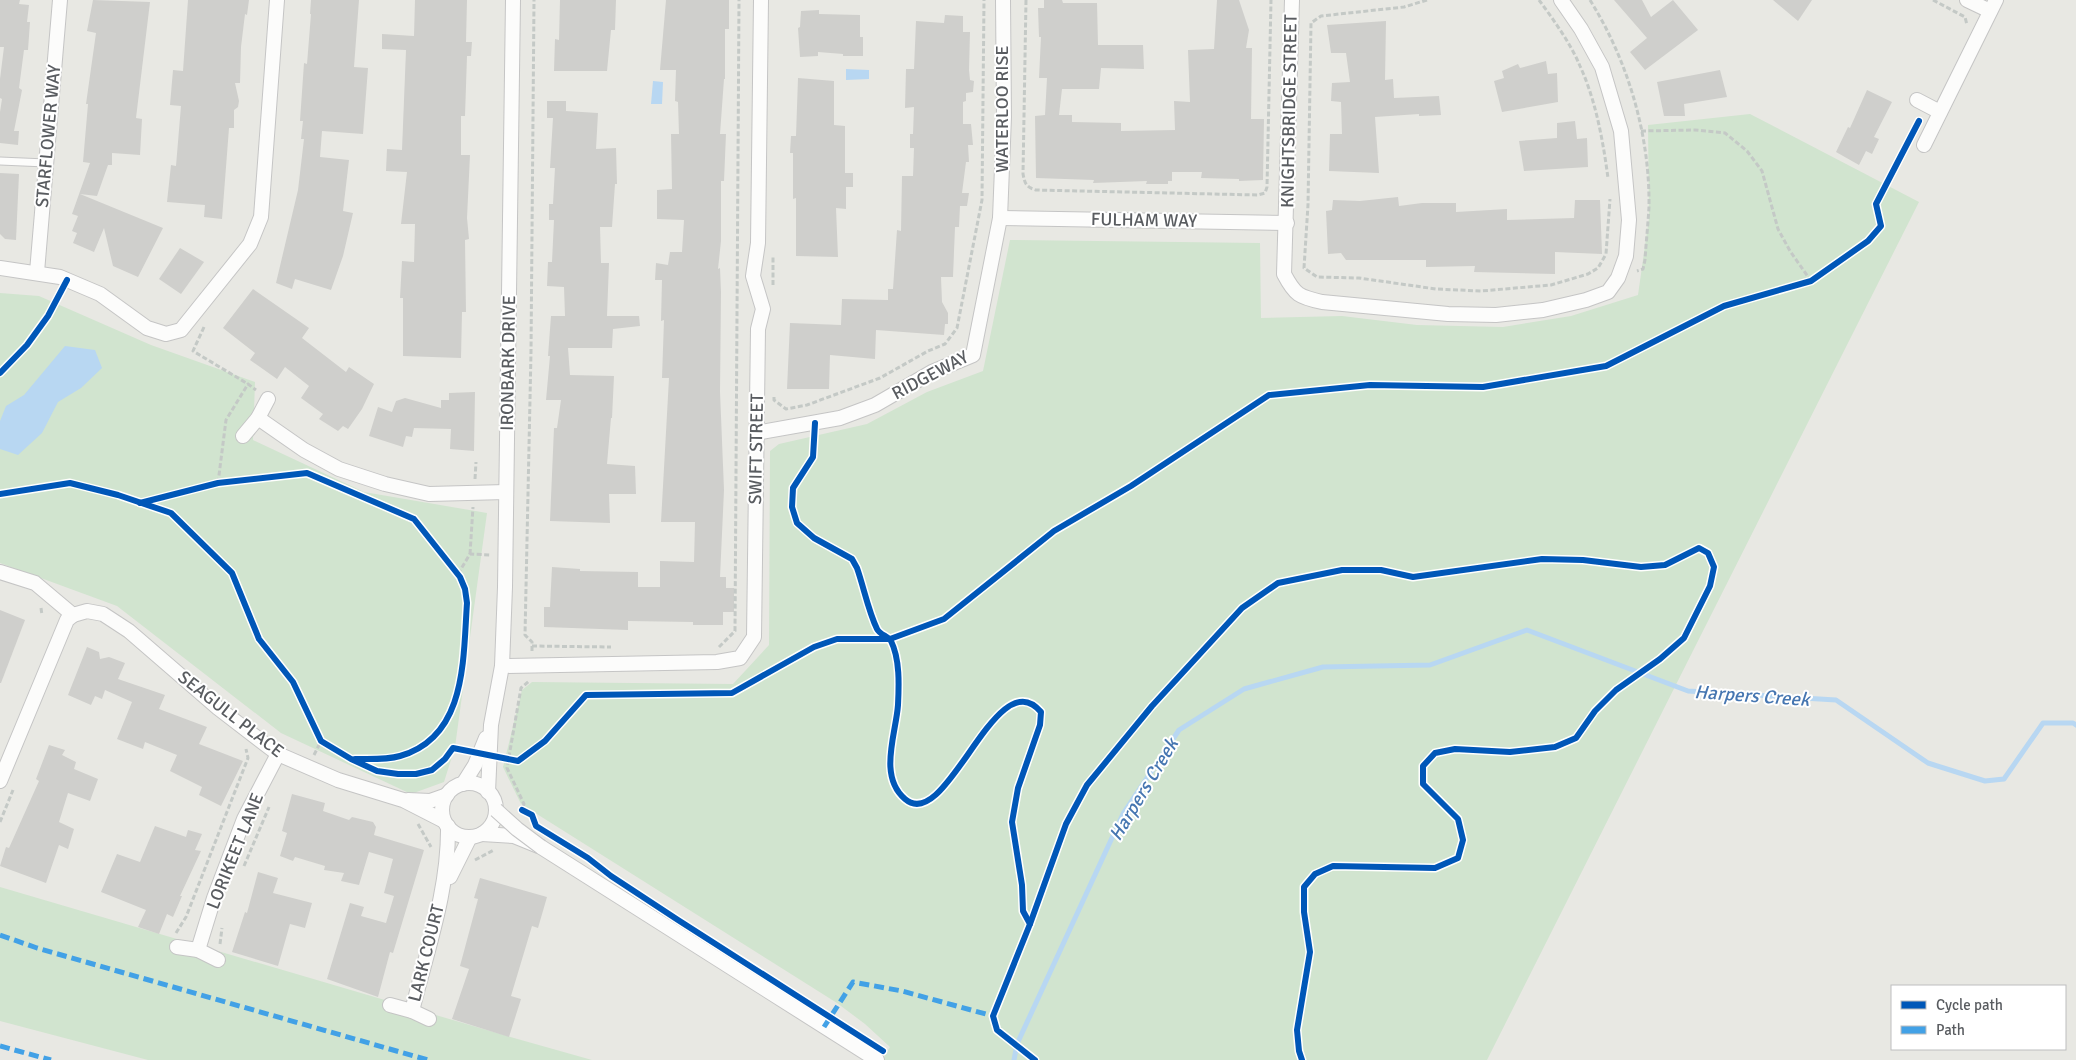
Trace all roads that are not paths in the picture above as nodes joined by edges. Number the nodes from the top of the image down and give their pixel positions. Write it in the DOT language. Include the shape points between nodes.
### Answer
graph roads {
  1 [pos="60,0"];
  2 [pos="277,0"];
  3 [pos="513,0"];
  4 [pos="761,0"];
  5 [pos="1003,0"];
  6 [pos="1292,0"];
  7 [pos="1561,0"];
  8 [pos="1968,0"];
  9 [pos="1993,6"];
  10 [pos="1917,100"];
  11 [pos="1940,112"];
  12 [pos="1924,145"];
  13 [pos="0,161"];
  14 [pos="46,163"];
  15 [pos="1000,218"];
  16 [pos="1287,223"];
  17 [pos="0,268"];
  18 [pos="36,272"];
  19 [pos="268,399"];
  20 [pos="258,418"];
  21 [pos="756,433"];
  22 [pos="242,436"];
  23 [pos="506,492"];
  24 [pos="0,572"];
  25 [pos="72,614"];
  26 [pos="502,666"];
  27 [pos="491,726"];
  28 [pos="278,754"];
  29 [pos="0,781"];
  30 [pos="463,784"];
  31 [pos="488,792"];
  32 [pos="447,795"];
  33 [pos="402,800"];
  34 [pos="496,810"];
  35 [pos="446,823"];
  36 [pos="515,832"];
  37 [pos="476,835"];
  38 [pos="451,862"];
  39 [pos="177,947"];
  40 [pos="198,950"];
  41 [pos="218,960"];
  42 [pos="390,1005"];
  43 [pos="412,1011"];
  44 [pos="429,1019"];
  45 [pos="877,1060"];
  1 -- 14 [label="street, STARFLOWER WAY"];
  2 -- 18 [label="street" via="261,217 250,244 181,330 166,334 147,328 100,294 60,277"];
  3 -- 23 [label="street, IRONBARK DRIVE"];
  4 -- 21 [label="street, SWIFT STREET" via="758,243 753,276 763,309 758,329"];
  5 -- 15 [label="street, WATERLOO RISE" via="1004,117"];
  6 -- 16 [label="street, KNIGHTSBRIDGE STREET"];
  7 -- 16 [label="street, KNIGHTSBRIDGE STREET" via="1602,67 1621,131 1629,220 1626,256 1618,278 1608,292 1543,310 1496,315 1416,312 1322,302 1304,298 1293,291 1284,274"];
  8 -- 9 [label="street"];
  9 -- 11 [label="street"];
  10 -- 11 [label="street"];
  11 -- 12 [label="street"];
  13 -- 14 [label="lane"];
  14 -- 18 [label="street, STARFLOWER WAY"];
  15 -- 16 [label="street, FULHAM WAY"];
  15 -- 21 [label="street, RIDGEWAY" via="973,355 932,372 874,405 840,418"];
  17 -- 18 [label="street"];
  19 -- 20 [label="street"];
  20 -- 22 [label="street"];
  20 -- 23 [label="street" via="304,450 340,469 385,484 429,494"];
  21 -- 26 [label="street, SWIFT STREET" via="754,637 740,658 717,662"];
  23 -- 26 [label="street, IRONBARK DRIVE"];
  24 -- 25 [label="street" via="35,583"];
  25 -- 28 [label="street, SEAGULL PLACE" via="87,611 103,614 129,631 218,708"];
  25 -- 29 [label="street"];
  26 -- 27 [label="street, IRONBARK DRIVE"];
  27 -- 30 [label="street, IRONBARK DRIVE" via="475,765"];
  27 -- 31 [label="street, IRONBARK DRIVE"];
  28 -- 33 [label="street, SEAGULL PLACE" via="338,780"];
  28 -- 40 [label="street, LORIKEET LANE" via="244,819"];
  30 -- 31 [label="street" via="473,784"];
  30 -- 32 [label="street"];
  31 -- 34 [label="street"];
  32 -- 33 [label="street, SEAGULL PLACE" via="430,802"];
  32 -- 35 [label="street" via="442,808"];
  33 -- 35 [label="street, SEAGULL PLACE"];
  34 -- 36 [label="street, bridge"];
  34 -- 37 [label="street" via="493,822"];
  35 -- 37 [label="street" via="450,830 463,837"];
  35 -- 38 [label="street, LARK COURT"];
  36 -- 37 [label="street"];
  36 -- 45 [label="street, bridge"];
  37 -- 38 [label="street, LARK COURT"];
  38 -- 43 [label="street, LARK COURT"];
  39 -- 40 [label="street"];
  40 -- 41 [label="street"];
  42 -- 43 [label="street, LARK COURT"];
  43 -- 44 [label="street, LARK COURT"];
}
